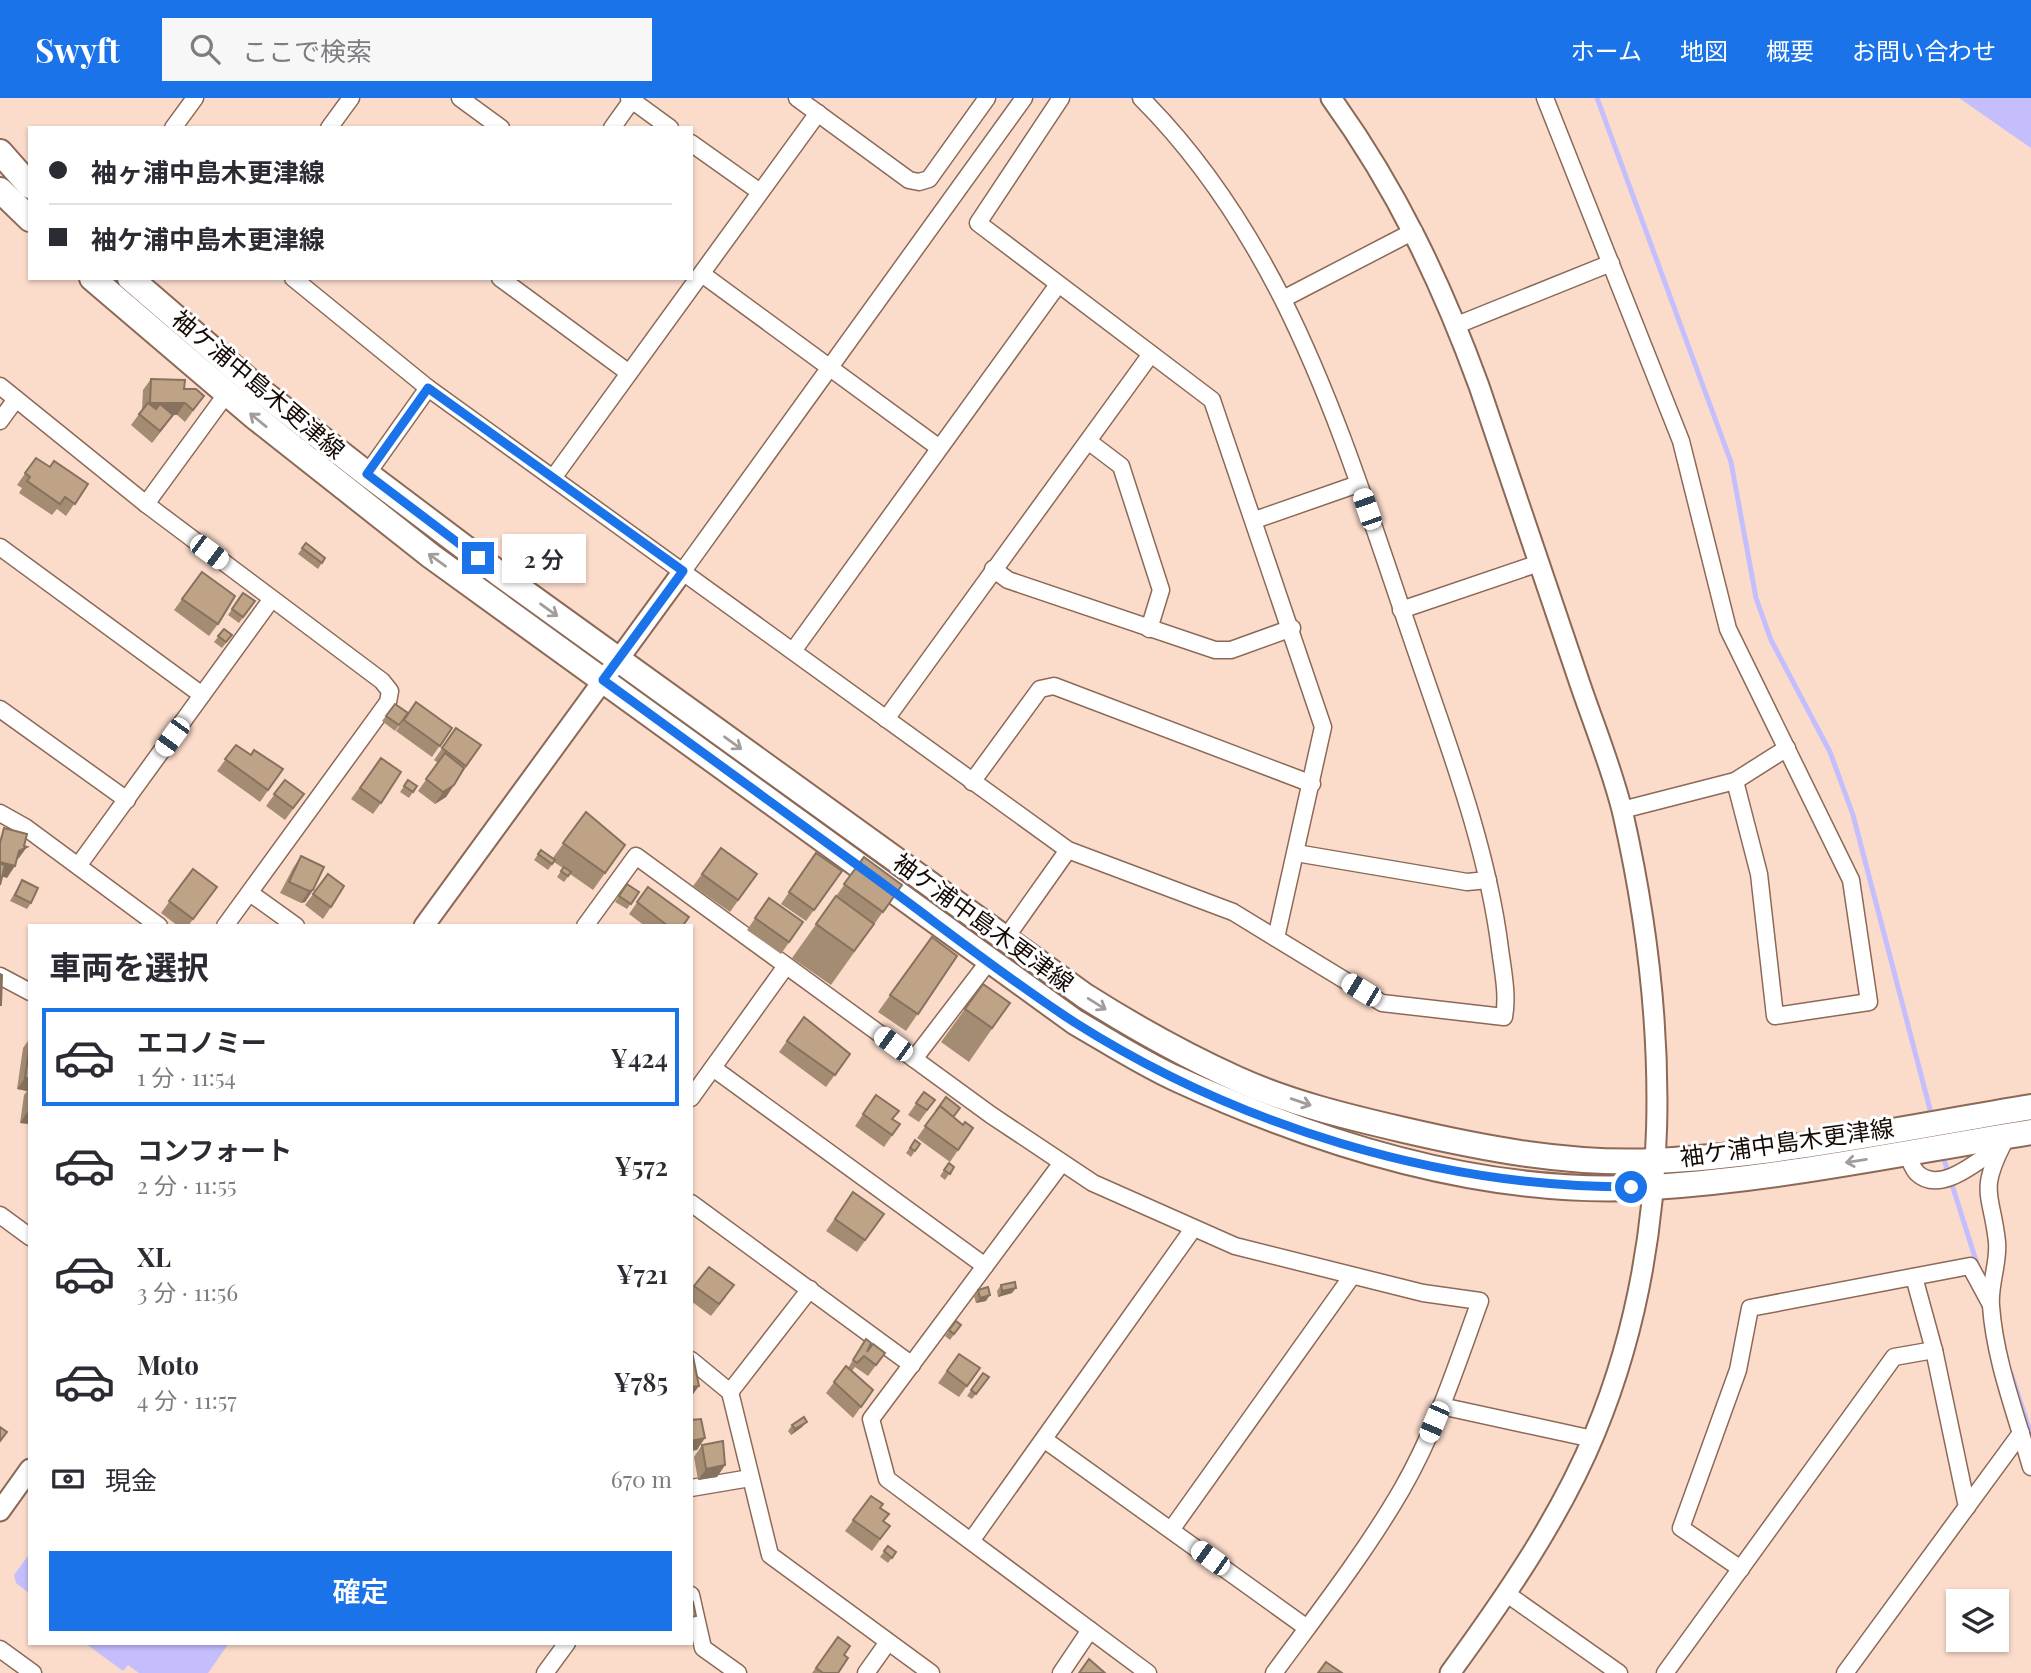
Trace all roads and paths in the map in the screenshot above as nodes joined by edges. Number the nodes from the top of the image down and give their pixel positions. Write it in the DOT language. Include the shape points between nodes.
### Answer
graph roads {
  1 [pos="195,98"];
  2 [pos="351,98"];
  3 [pos="460,98"];
  4 [pos="797,98"];
  5 [pos="987,98"];
  6 [pos="1024,98"];
  7 [pos="1061,98"];
  8 [pos="1141,98"];
  9 [pos="1331,98"];
  10 [pos="1545,98"];
  11 [pos="631,99"];
  12 [pos="818,114"];
  13 [pos="174,126"];
  14 [pos="330,126"];
  15 [pos="498,126"];
  16 [pos="613,126"];
  17 [pos="667,126"];
  18 [pos="693,144"];
  19 [pos="0,152"];
  20 [pos="28,184"];
  21 [pos="0,190"];
  22 [pos="760,192"];
  23 [pos="28,217"];
  24 [pos="1414,230"];
  25 [pos="1611,262"];
  26 [pos="702,274"];
  27 [pos="94,280"];
  28 [pos="132,280"];
  29 [pos="295,280"];
  30 [pos="504,280"];
  31 [pos="1057,286"];
  32 [pos="1283,299"];
  33 [pos="1457,325"];
  34 [pos="1151,354"];
  35 [pos="829,366"];
  36 [pos="629,373"];
  37 [pos="0,386"];
  38 [pos="428,388"];
  39 [pos="227,393"];
  40 [pos="16,399"];
  41 [pos="0,421"];
  42 [pos="1088,441"];
  43 [pos="938,447"];
  44 [pos="367,474"];
  45 [pos="553,478"];
  46 [pos="1358,484"];
  47 [pos="146,504"];
  48 [pos="1255,520"];
  49 [pos="0,548"];
  50 [pos="1539,563"];
  51 [pos="993,569"];
  52 [pos="683,571"];
  53 [pos="271,600"];
  54 [pos="1401,610"];
  55 [pos="1149,628"];
  56 [pos="1292,628"];
  57 [pos="793,651"];
  58 [pos="610,670"];
  59 [pos="202,695"];
  60 [pos="0,709"];
  61 [pos="886,719"];
  62 [pos="1787,748"];
  63 [pos="1735,781"];
  64 [pos="972,782"];
  65 [pos="1312,783"];
  66 [pos="127,800"];
  67 [pos="1622,810"];
  68 [pos="0,813"];
  69 [pos="1068,850"];
  70 [pos="1296,853"];
  71 [pos="78,866"];
  72 [pos="1488,880"];
  73 [pos="250,893"];
  74 [pos="156,924"];
  75 [pos="227,924"];
  76 [pos="293,924"];
  77 [pos="425,924"];
  78 [pos="586,924"];
  79 [pos="1276,938"];
  80 [pos="1005,939"];
  81 [pos="989,961"];
  82 [pos="786,966"];
  83 [pos="0,976"];
  84 [pos="28,991"];
  85 [pos="914,1059"];
  86 [pos="713,1068"];
  87 [pos="693,1095"];
  88 [pos="2031,1107"];
  89 [pos="2031,1133"];
  90 [pos="2000,1141"];
  91 [pos="1906,1153"];
  92 [pos="1654,1161"];
  93 [pos="1061,1164"];
  94 [pos="1652,1187"];
  95 [pos="693,1204"];
  96 [pos="5,1219"];
  97 [pos="1193,1229"];
  98 [pos="28,1236"];
  99 [pos="0,1237"];
  100 [pos="985,1266"];
  101 [pos="1352,1276"];
  102 [pos="1914,1277"];
  103 [pos="810,1289"];
  104 [pos="1990,1303"];
  105 [pos="1934,1350"];
  106 [pos="693,1362"];
  107 [pos="912,1364"];
  108 [pos="730,1392"];
  109 [pos="1441,1406"];
  110 [pos="2021,1433"];
  111 [pos="1592,1439"];
  112 [pos="1045,1440"];
  113 [pos="2031,1467"];
  114 [pos="28,1472"];
  115 [pos="750,1478"];
  116 [pos="693,1489"];
  117 [pos="1967,1507"];
  118 [pos="0,1511"];
  119 [pos="1171,1530"];
  120 [pos="971,1541"];
  121 [pos="1741,1569"];
  122 [pos="1507,1594"];
  123 [pos="693,1604"];
  124 [pos="1307,1628"];
  125 [pos="1090,1630"];
  126 [pos="888,1642"];
  127 [pos="566,1645"];
  128 [pos="0,1649"];
  129 [pos="33,1673"];
  130 [pos="545,1673"];
  131 [pos="738,1673"];
  132 [pos="866,1673"];
  133 [pos="931,1673"];
  134 [pos="1061,1673"];
  135 [pos="1148,1673"];
  136 [pos="1275,1673"];
  137 [pos="1450,1673"];
  138 [pos="1619,1673"];
  139 [pos="1665,1673"];
  140 [pos="1845,1673"];
  1 -- 13 [label="street"];
  2 -- 14 [label="street"];
  3 -- 15 [label="street"];
  4 -- 12 [label="street"];
  5 -- 12 [label="street" via="929,179 919,182 909,180"];
  6 -- 35 [label="street"];
  7 -- 31 [label="street" via="978,223"];
  8 -- 32 [label="street" via="1199,163"];
  9 -- 24 [label="street" via="1368,150"];
  10 -- 25 [label="street"];
  11 -- 16 [label="street"];
  11 -- 17 [label="street"];
  12 -- 22 [label="street"];
  18 -- 22 [label="street"];
  19 -- 20 [label="main road"];
  21 -- 23 [label="main road"];
  22 -- 26 [label="street"];
  24 -- 32 [label="street"];
  24 -- 33 [label="street"];
  25 -- 33 [label="street"];
  25 -- 62 [label="street" via="1681,441 1728,629"];
  26 -- 35 [label="street"];
  26 -- 36 [label="street"];
  27 -- 39 [label="main road, 袖ケ浦中島木更津線"];
  28 -- 44 [label="main road, 袖ケ浦中島木更津線" via="262,392"];
  29 -- 38 [label="street"];
  30 -- 36 [label="street"];
  31 -- 34 [label="street"];
  31 -- 43 [label="street"];
  32 -- 46 [label="street" via="1325,391"];
  33 -- 50 [label="street"];
  34 -- 42 [label="street"];
  34 -- 48 [label="street" via="1212,400"];
  35 -- 43 [label="street"];
  35 -- 52 [label="street"];
  36 -- 45 [label="street"];
  37 -- 40 [label="street"];
  38 -- 44 [label="street"];
  38 -- 45 [label="street"];
  39 -- 47 [label="street"];
  58 -- 39 [label="main road, 袖ケ浦中島木更津線, one-way" via="431,556"];
  40 -- 41 [label="street"];
  40 -- 47 [label="street"];
  42 -- 51 [label="street"];
  42 -- 55 [label="street" via="1121,466 1161,590"];
  43 -- 57 [label="street"];
  44 -- 58 [label="main road, 袖ケ浦中島木更津線, one-way"];
  45 -- 52 [label="street"];
  46 -- 48 [label="street"];
  46 -- 54 [label="street"];
  47 -- 53 [label="street"];
  48 -- 56 [label="street"];
  49 -- 59 [label="street"];
  50 -- 54 [label="street"];
  50 -- 67 [label="street"];
  51 -- 55 [label="street" via="1008,580"];
  51 -- 61 [label="street"];
  52 -- 57 [label="street"];
  52 -- 58 [label="street"];
  53 -- 59 [label="street"];
  53 -- 73 [label="street" via="390,691 388,702"];
  54 -- 72 [label="street" via="1464,792"];
  55 -- 56 [label="street" via="1215,650 1231,650"];
  56 -- 65 [label="street" via="1323,727"];
  57 -- 61 [label="street"];
  58 -- 77 [label="street"];
  58 -- 80 [label="main road, 袖ケ浦中島木更津線, one-way"];
  58 -- 81 [label="main road, 袖ケ浦中島木更津線"];
  59 -- 66 [label="street"];
  60 -- 66 [label="street"];
  61 -- 64 [label="street"];
  62 -- 63 [label="street"];
  62 -- 63 [label="street" via="1851,880 1869,1002 1775,1016 1759,874"];
  63 -- 67 [label="street"];
  64 -- 65 [label="street" via="1040,689 1054,686"];
  64 -- 69 [label="street"];
  65 -- 70 [label="street"];
  66 -- 71 [label="street"];
  67 -- 92 [label="street" via="1653,990 1658,1066"];
  68 -- 71 [label="street"];
  69 -- 79 [label="street" via="1234,912"];
  69 -- 80 [label="street"];
  70 -- 72 [label="street" via="1467,881"];
  70 -- 79 [label="street"];
  71 -- 74 [label="street"];
  72 -- 79 [label="street" via="1507,1002 1504,1017 1382,1003"];
  73 -- 75 [label="street"];
  73 -- 76 [label="street"];
  78 -- 82 [label="street" via="636,856"];
  80 -- 92 [label="main road, 袖ケ浦中島木更津線, one-way" via="1158,1042 1240,1081 1306,1104 1511,1153 1583,1161"];
  81 -- 85 [label="street"];
  81 -- 94 [label="main road, 袖ケ浦中島木更津線" via="1075,1022 1174,1078 1267,1118 1442,1169 1510,1181"];
  82 -- 85 [label="street"];
  82 -- 86 [label="street"];
  83 -- 84 [label="street"];
  85 -- 93 [label="street"];
  86 -- 87 [label="street"];
  86 -- 100 [label="street"];
  88 -- 92 [label="main road, 袖ケ浦中島木更津線" via="1736,1153"];
  89 -- 90 [label="main road, 袖ケ浦中島木更津線"];
  90 -- 91 [label="main road, 袖ケ浦中島木更津線"];
  90 -- 91 [label="street" via="1943,1181 1928,1180 1915,1172"];
  90 -- 104 [label="street" via="1988,1180 1988,1205 1998,1244"];
  91 -- 94 [label="main road, 袖ケ浦中島木更津線, one-way"];
  92 -- 94 [label="street"];
  93 -- 97 [label="street"];
  93 -- 100 [label="street"];
  94 -- 111 [label="street" via="1647,1251 1617,1370"];
  95 -- 103 [label="street"];
  96 -- 98 [label="street"];
  96 -- 99 [label="street"];
  97 -- 101 [label="street" via="1235,1246"];
  97 -- 112 [label="street"];
  100 -- 107 [label="street"];
  101 -- 109 [label="street" via="1480,1301"];
  101 -- 119 [label="street"];
  102 -- 104 [label="street" via="1970,1266"];
  102 -- 105 [label="street"];
  102 -- 121 [label="street" via="1750,1308 1738,1370 1681,1528"];
  103 -- 107 [label="street"];
  103 -- 108 [label="street"];
  104 -- 110 [label="street" via="1995,1342"];
  105 -- 117 [label="street"];
  105 -- 121 [label="street" via="1894,1357"];
  106 -- 108 [label="street"];
  107 -- 120 [label="street" via="872,1419 887,1479"];
  108 -- 115 [label="street"];
  109 -- 111 [label="street"];
  109 -- 124 [label="street" via="1403,1487"];
  110 -- 113 [label="street"];
  110 -- 117 [label="street"];
  111 -- 122 [label="street"];
  112 -- 119 [label="street"];
  112 -- 120 [label="street"];
  114 -- 118 [label="street"];
  115 -- 116 [label="street"];
  115 -- 126 [label="street" via="771,1555"];
  117 -- 140 [label="street"];
  119 -- 124 [label="street"];
  120 -- 125 [label="street"];
  121 -- 139 [label="street"];
  122 -- 137 [label="street"];
  122 -- 138 [label="street"];
  123 -- 131 [label="street" via="703,1648"];
  124 -- 136 [label="street"];
  125 -- 134 [label="street"];
  125 -- 135 [label="street"];
  126 -- 132 [label="street"];
  126 -- 133 [label="street"];
  127 -- 130 [label="street"];
  128 -- 129 [label="street"];
}
